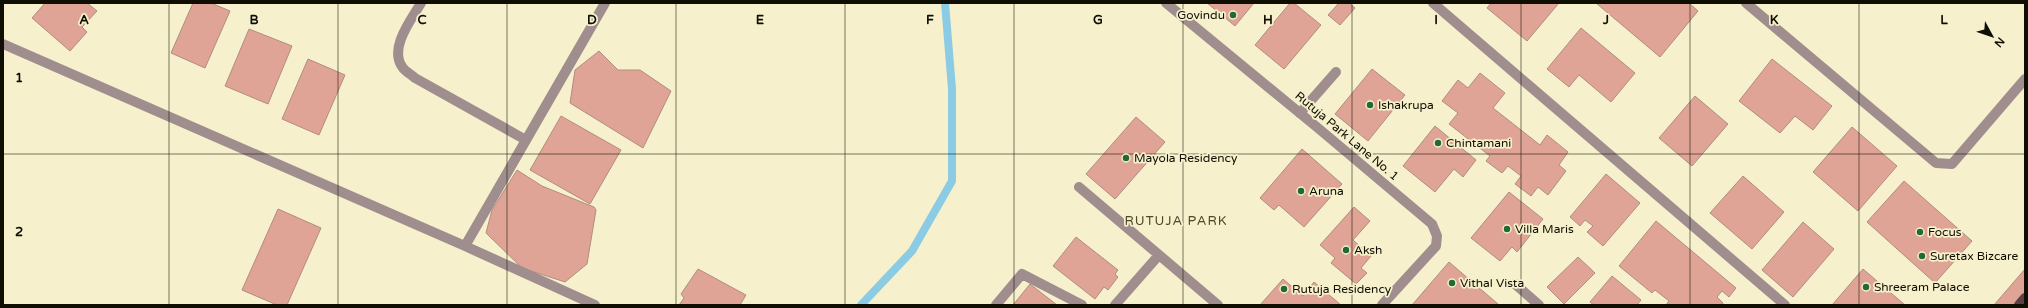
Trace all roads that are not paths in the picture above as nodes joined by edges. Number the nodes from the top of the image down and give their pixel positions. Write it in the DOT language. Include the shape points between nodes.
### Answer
graph roads {
  1 [pos="421,3"];
  2 [pos="605,3"];
  3 [pos="1166,3"];
  4 [pos="1433,3"];
  5 [pos="1746,3"];
  6 [pos="3,44"];
  7 [pos="1336,72"];
  8 [pos="2025,79"];
  9 [pos="1300,113"];
  10 [pos="526,140"];
  11 [pos="1079,187"];
  12 [pos="465,246"];
  13 [pos="1159,255"];
  14 [pos="1515,284"];
  15 [pos="2025,298"];
  16 [pos="595,305"];
  17 [pos="996,305"];
  18 [pos="1082,305"];
  19 [pos="1115,305"];
  20 [pos="1218,305"];
  21 [pos="1382,305"];
  22 [pos="1539,305"];
  23 [pos="1785,305"];
  24 [pos="2019,305"];
  1 -- 10 [label="street" via="400,42 398,55 403,68 416,78"];
  2 -- 10 [label="street"];
  3 -- 9 [label="street, Rutuja Park Lane No. 1"];
  4 -- 23 [label="street"];
  5 -- 8 [label="street" via="1936,163 1952,164"];
  6 -- 12 [label="street"];
  7 -- 9 [label="street"];
  9 -- 21 [label="street, Rutuja Park Lane No. 1" via="1432,224 1437,236 1436,246"];
  10 -- 12 [label="street"];
  11 -- 13 [label="street"];
  12 -- 16 [label="street"];
  13 -- 19 [label="street"];
  13 -- 20 [label="street"];
  14 -- 22 [label="street"];
  15 -- 24 [label="main road"];
  17 -- 18 [label="street" via="1022,274"];
}
